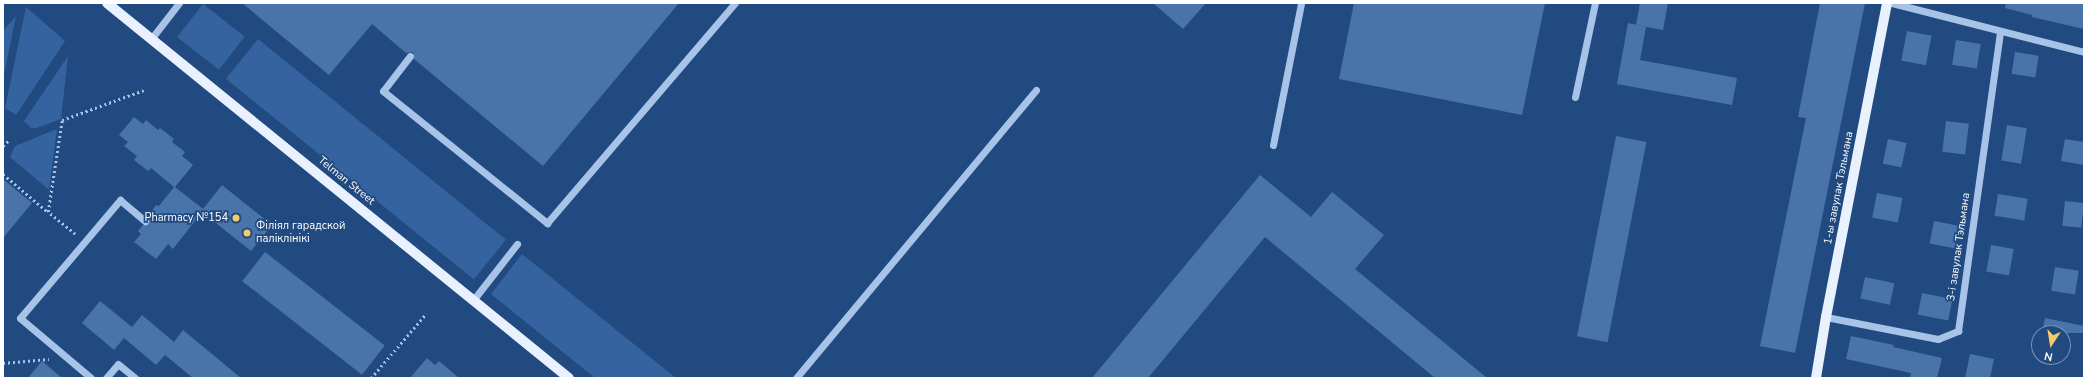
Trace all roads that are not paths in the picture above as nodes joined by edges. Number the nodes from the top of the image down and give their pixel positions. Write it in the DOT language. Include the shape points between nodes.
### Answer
graph roads {
  1 [pos="107,3"];
  2 [pos="179,3"];
  3 [pos="735,3"];
  4 [pos="1301,3"];
  5 [pos="1595,3"];
  6 [pos="1887,3"];
  7 [pos="1892,3"];
  8 [pos="2000,31"];
  9 [pos="151,39"];
  10 [pos="2084,52"];
  11 [pos="410,56"];
  12 [pos="1036,90"];
  13 [pos="1575,97"];
  14 [pos="1273,145"];
  15 [pos="145,221"];
  16 [pos="518,244"];
  17 [pos="474,299"];
  18 [pos="1826,317"];
  19 [pos="91,378"];
  20 [pos="106,378"];
  21 [pos="135,378"];
  22 [pos="569,378"];
  23 [pos="796,378"];
  24 [pos="1816,378"];
  1 -- 9 [label="main road, Telman Street"];
  2 -- 9 [label="street"];
  3 -- 11 [label="street" via="547,223 383,91"];
  4 -- 14 [label="street"];
  5 -- 13 [label="street"];
  6 -- 18 [label="main road, 1-ы завулак Тэльмана"];
  7 -- 8 [label="street"];
  8 -- 10 [label="street"];
  8 -- 18 [label="street, 3-і завулак Тэльмана" via="1958,331 1938,339"];
  9 -- 17 [label="main road, Telman Street"];
  12 -- 23 [label="street"];
  15 -- 19 [label="street" via="120,200 20,318"];
  16 -- 17 [label="street"];
  17 -- 22 [label="main road, Telman Street"];
  18 -- 24 [label="main road, 1-ы завулак Тэльмана"];
  20 -- 21 [label="street" via="118,364"];
}
